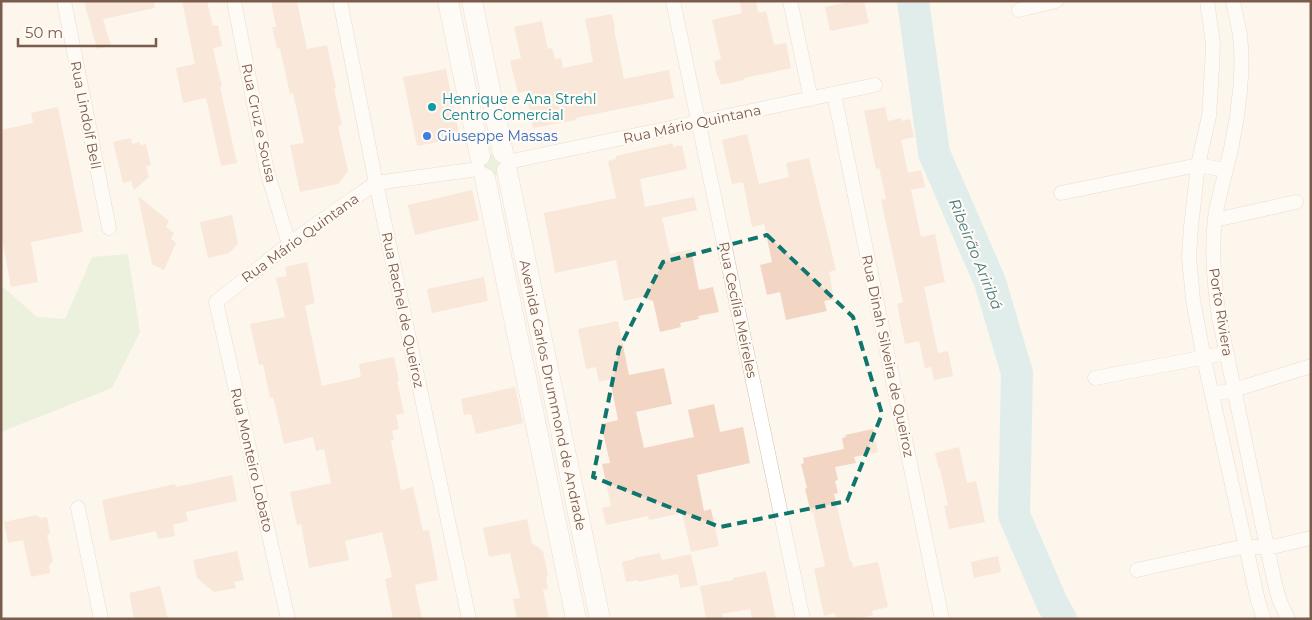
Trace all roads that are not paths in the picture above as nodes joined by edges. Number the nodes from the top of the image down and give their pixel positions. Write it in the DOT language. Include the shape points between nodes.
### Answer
graph roads {
  1 [pos="64,1"];
  2 [pos="234,1"];
  3 [pos="340,1"];
  4 [pos="448,1"];
  5 [pos="472,1"];
  6 [pos="673,1"];
  7 [pos="790,1"];
  8 [pos="1056,1"];
  9 [pos="1207,1"];
  10 [pos="1233,1"];
  11 [pos="1019,10"];
  12 [pos="875,85"];
  13 [pos="834,94"];
  14 [pos="811,98"];
  15 [pos="698,122"];
  16 [pos="506,162"];
  17 [pos="1198,165"];
  18 [pos="481,167"];
  19 [pos="1225,170"];
  20 [pos="376,184"];
  21 [pos="1061,193"];
  22 [pos="1296,202"];
  23 [pos="1215,220"];
  24 [pos="109,228"];
  25 [pos="289,244"];
  26 [pos="216,302"];
  27 [pos="1227,354"];
  28 [pos="1204,359"];
  29 [pos="1311,366"];
  30 [pos="1095,378"];
  31 [pos="1234,390"];
  32 [pos="1213,394"];
  33 [pos="78,508"];
  34 [pos="1311,538"];
  35 [pos="1246,546"];
  36 [pos="1267,548"];
  37 [pos="1137,570"];
  38 [pos="101,619"];
  39 [pos="288,619"];
  40 [pos="469,619"];
  41 [pos="576,619"];
  42 [pos="600,619"];
  43 [pos="804,619"];
  44 [pos="942,619"];
  45 [pos="1264,619"];
  46 [pos="1288,619"];
  1 -- 24 [label="street, Rua Lindolf Bell"];
  2 -- 25 [label="street, Rua Cruz e Sousa" via="268,171"];
  3 -- 20 [label="street, Rua Rachel de Queiroz"];
  4 -- 18 [label="main road, Avenida Carlos Drummond de Andrade"];
  5 -- 16 [label="main road, Avenida Carlos Drummond de Andrade"];
  6 -- 15 [label="street, Rua Cecília Meireles"];
  7 -- 14 [label="street"];
  8 -- 11 [label="street"];
  9 -- 17 [label="street, Porto Riviera" via="1213,44 1212,68 1209,116"];
  10 -- 19 [label="street, Porto Riviera" via="1240,35 1240,75 1237,120"];
  12 -- 13 [label="street, Rua Mário Quintana"];
  13 -- 14 [label="street, Rua Mário Quintana"];
  13 -- 44 [label="street, Rua Dinah Silveira de Queiroz"];
  14 -- 15 [label="street, Rua Mário Quintana"];
  15 -- 16 [label="street, Rua Mário Quintana"];
  15 -- 43 [label="street, Rua Cecília Meireles"];
  16 -- 18 [label="main road" via="500,179 495,180"];
  16 -- 18 [label="main road" via="494,149 484,152"];
  16 -- 42 [label="main road, Avenida Carlos Drummond de Andrade"];
  17 -- 19 [label="street"];
  17 -- 21 [label="street"];
  17 -- 28 [label="street, Porto Riviera" via="1189,257"];
  18 -- 20 [label="street, Rua Mário Quintana"];
  18 -- 41 [label="main road, Avenida Carlos Drummond de Andrade"];
  19 -- 23 [label="street, Porto Riviera"];
  20 -- 25 [label="street, Rua Mário Quintana"];
  20 -- 40 [label="street, Rua Rachel de Queiroz"];
  22 -- 23 [label="street"];
  23 -- 27 [label="street, Porto Riviera" via="1214,275"];
  25 -- 26 [label="street, Rua Mário Quintana"];
  26 -- 39 [label="street, Rua Monteiro Lobato"];
  27 -- 28 [label="street"];
  27 -- 31 [label="street, Porto Riviera"];
  28 -- 30 [label="street"];
  28 -- 32 [label="street, Porto Riviera"];
  29 -- 31 [label="street"];
  31 -- 32 [label="street"];
  31 -- 36 [label="street, Porto Riviera"];
  32 -- 35 [label="street, Porto Riviera"];
  33 -- 38 [label="street"];
  34 -- 36 [label="street"];
  35 -- 36 [label="street"];
  35 -- 37 [label="street"];
  35 -- 45 [label="street, Porto Riviera"];
  36 -- 46 [label="street, Porto Riviera"];
}
